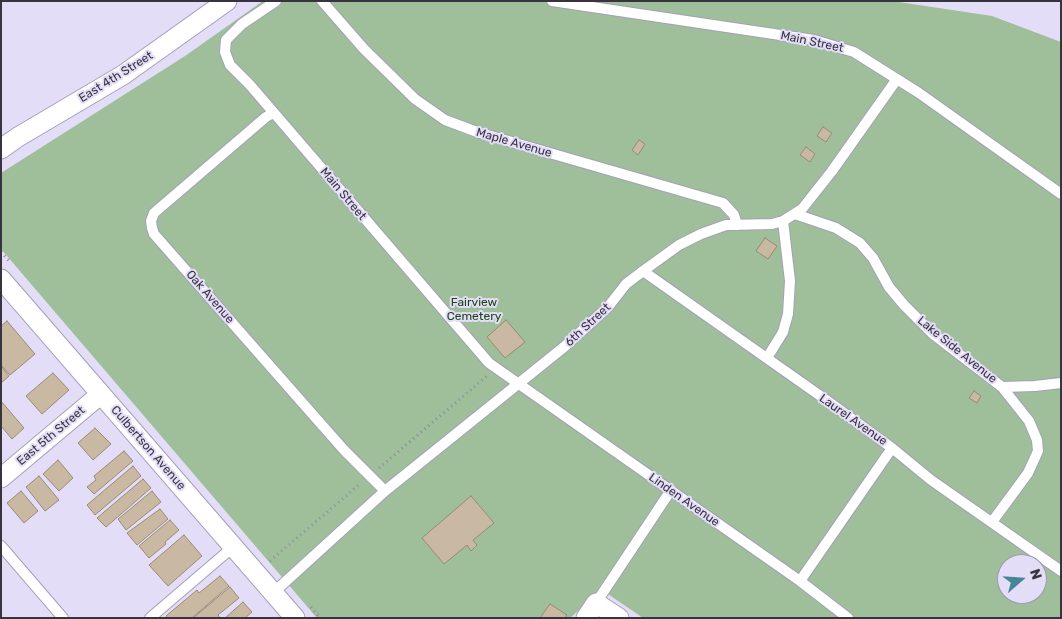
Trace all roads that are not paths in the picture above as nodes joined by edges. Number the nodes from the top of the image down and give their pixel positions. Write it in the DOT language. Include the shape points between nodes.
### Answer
graph roads {
  1 [pos="227,1"];
  2 [pos="276,1"];
  3 [pos="322,1"];
  4 [pos="552,1"];
  5 [pos="897,79"];
  6 [pos="273,113"];
  7 [pos="1,149"];
  8 [pos="1061,194"];
  9 [pos="795,214"];
  10 [pos="783,221"];
  11 [pos="737,225"];
  12 [pos="643,271"];
  13 [pos="1,279"];
  14 [pos="768,358"];
  15 [pos="1061,383"];
  16 [pos="519,385"];
  17 [pos="1002,387"];
  18 [pos="101,394"];
  19 [pos="892,448"];
  20 [pos="1,478"];
  21 [pos="671,490"];
  22 [pos="385,491"];
  23 [pos="992,522"];
  24 [pos="1,546"];
  25 [pos="233,547"];
  26 [pos="1061,571"];
  27 [pos="800,581"];
  28 [pos="273,593"];
  29 [pos="591,610"];
  30 [pos="63,618"];
  31 [pos="150,618"];
  32 [pos="294,618"];
  33 [pos="619,618"];
  34 [pos="848,618"];
  1 -- 7 [label="street, East 4th Street" via="123,75"];
  2 -- 6 [label="lane, Main Street" via="242,24 226,40 225,52 230,65"];
  3 -- 11 [label="lane, Maple Avenue" via="364,49 414,98 445,120 723,203 734,215"];
  4 -- 5 [label="lane, Main Street" via="814,40 854,52"];
  5 -- 8 [label="lane, Main Street"];
  5 -- 9 [label="lane, 6th Street" via="832,171"];
  6 -- 16 [label="lane, Main Street" via="489,363"];
  6 -- 22 [label="lane, Oak Avenue" via="161,207 154,214 152,228 344,450"];
  9 -- 10 [label="lane, 6th Street"];
  9 -- 17 [label="lane, Lake Side Avenue" via="836,228 860,243 904,305 933,334"];
  10 -- 11 [label="lane, 6th Street"];
  10 -- 14 [label="lane" via="790,281 788,314 783,332"];
  11 -- 12 [label="lane, 6th Street" via="700,234"];
  12 -- 14 [label="lane, Laurel Avenue"];
  12 -- 16 [label="lane, 6th Street" via="626,284 608,307"];
  13 -- 18 [label="street, Culbertson Avenue"];
  14 -- 19 [label="lane, Laurel Avenue"];
  15 -- 17 [label="lane"];
  16 -- 21 [label="lane, Linden Avenue"];
  16 -- 22 [label="lane, 6th Street"];
  17 -- 23 [label="lane, Lake Side Avenue" via="1029,421 1038,451 1028,472"];
  18 -- 20 [label="street, East 5th Street"];
  18 -- 25 [label="street, Culbertson Avenue"];
  19 -- 23 [label="lane, Laurel Avenue" via="931,480"];
  19 -- 27 [label="lane"];
  21 -- 27 [label="lane, Linden Avenue"];
  21 -- 29 [label="lane"];
  22 -- 28 [label="lane, 6th Street"];
  23 -- 26 [label="lane, Laurel Avenue"];
  24 -- 30 [label="lane"];
  25 -- 28 [label="street, Culbertson Avenue"];
  25 -- 31 [label="lane"];
  27 -- 34 [label="lane, Linden Avenue"];
  28 -- 32 [label="street, Culbertson Avenue"];
  29 -- 33 [label="street"];
}
